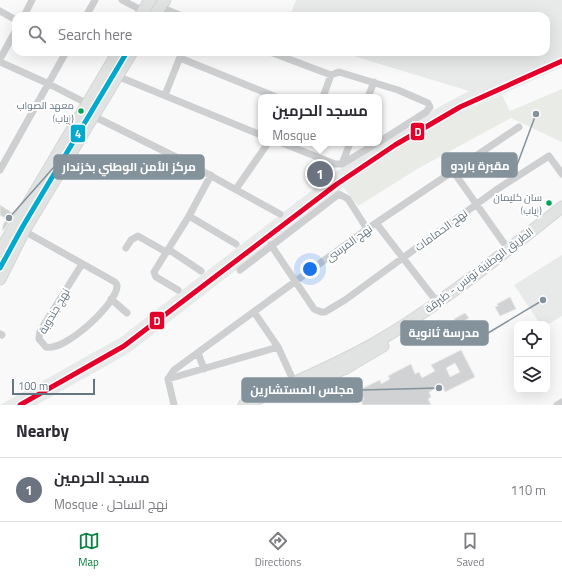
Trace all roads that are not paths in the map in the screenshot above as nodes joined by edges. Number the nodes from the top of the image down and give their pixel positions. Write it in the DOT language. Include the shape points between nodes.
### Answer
graph roads {
  1 [pos="32,0"];
  2 [pos="95,0"];
  3 [pos="122,0"];
  4 [pos="150,0"];
  5 [pos="160,8"];
  6 [pos="0,11"];
  7 [pos="26,12"];
  8 [pos="88,12"];
  9 [pos="138,12"];
  10 [pos="142,12"];
  11 [pos="171,12"];
  12 [pos="12,18"];
  13 [pos="12,38"];
  14 [pos="64,56"];
  15 [pos="115,56"];
  16 [pos="130,56"];
  17 [pos="181,56"];
  18 [pos="183,56"];
  19 [pos="281,56"];
  20 [pos="0,61"];
  21 [pos="331,75"];
  22 [pos="117,76"];
  23 [pos="374,82"];
  24 [pos="49,84"];
  25 [pos="269,94"];
  26 [pos="324,94"];
  27 [pos="369,94"];
  28 [pos="165,95"];
  29 [pos="86,103"];
  30 [pos="92,116"];
  31 [pos="519,127"];
  32 [pos="258,134"];
  33 [pos="382,139"];
  34 [pos="266,146"];
  35 [pos="349,146"];
  36 [pos="371,146"];
  37 [pos="303,147"];
  38 [pos="342,164"];
  39 [pos="0,170"];
  40 [pos="453,171"];
  41 [pos="562,174"];
  42 [pos="211,175"];
  43 [pos="236,189"];
  44 [pos="476,205"];
  45 [pos="562,207"];
  46 [pos="280,214"];
  47 [pos="562,215"];
  48 [pos="189,216"];
  49 [pos="376,223"];
  50 [pos="367,229"];
  51 [pos="24,231"];
  52 [pos="236,244"];
  53 [pos="271,245"];
  54 [pos="126,248"];
  55 [pos="508,249"];
  56 [pos="167,250"];
  57 [pos="0,251"];
  58 [pos="403,258"];
  59 [pos="82,264"];
  60 [pos="240,270"];
  61 [pos="201,271"];
  62 [pos="0,278"];
  63 [pos="295,282"];
  64 [pos="178,290"];
  65 [pos="111,299"];
  66 [pos="437,302"];
  67 [pos="254,312"];
  68 [pos="127,313"];
  69 [pos="278,347"];
  70 [pos="198,353"];
  71 [pos="204,369"];
  72 [pos="168,379"];
  73 [pos="294,382"];
  74 [pos="562,402"];
  75 [pos="260,404"];
  76 [pos="174,405"];
  77 [pos="244,405"];
  78 [pos="557,405"];
  1 -- 7 [label="street"];
  2 -- 8 [label="street"];
  3 -- 9 [label="street"];
  4 -- 10 [label="main road"];
  5 -- 11 [label="street"];
  6 -- 12 [label="street"];
  13 -- 20 [label="street"];
  14 -- 24 [label="street"];
  15 -- 29 [label="main road"];
  16 -- 22 [label="main road"];
  17 -- 28 [label="street"];
  18 -- 25 [label="street"];
  19 -- 21 [label="street"];
  20 -- 24 [label="street"];
  21 -- 23 [label="street" via="339,72"];
  21 -- 26 [label="street"];
  22 -- 28 [label="street"];
  22 -- 30 [label="main road"];
  23 -- 27 [label="street"];
  23 -- 33 [label="street" via="428,103 429,110"];
  24 -- 29 [label="street"];
  24 -- 39 [label="street"];
  28 -- 32 [label="street"];
  29 -- 57 [label="main road"];
  30 -- 42 [label="street"];
  30 -- 51 [label="main road"];
  31 -- 40 [label="street, نهج المرسى"];
  34 -- 43 [label="street"];
  35 -- 38 [label="street"];
  36 -- 38 [label="street"];
  37 -- 38 [label="street" via="335,164"];
  40 -- 44 [label="street"];
  40 -- 49 [label="street, نهج المرسى"];
  41 -- 44 [label="street, نهج الحمامات" via="549,156"];
  42 -- 43 [label="street"];
  42 -- 48 [label="street"];
  43 -- 46 [label="street"];
  44 -- 55 [label="street"];
  44 -- 58 [label="street, نهج الحمامات"];
  45 -- 55 [label="main road, الطريق الوطنية تونس - طبرقة"];
  47 -- 75 [label="main road, الطريق الوطنية تونس - طبرقة" via="453,300 388,343 322,379"];
  48 -- 52 [label="street"];
  48 -- 56 [label="street"];
  49 -- 50 [label="street, نهج المرسى"];
  49 -- 58 [label="street"];
  50 -- 53 [label="street" via="348,198 339,194"];
  50 -- 63 [label="street, نهج المرسى"];
  51 -- 59 [label="street"];
  51 -- 62 [label="main road"];
  53 -- 60 [label="street"];
  53 -- 63 [label="street"];
  54 -- 56 [label="street" via="131,240 138,236"];
  55 -- 66 [label="main road, الطريق الوطنية تونس - طبرقة"];
  56 -- 61 [label="street"];
  56 -- 64 [label="street" via="154,274"];
  58 -- 63 [label="street, نهج الحمامات" via="325,312 314,309"];
  58 -- 66 [label="street"];
  59 -- 65 [label="street" via="115,282 117,292"];
  59 -- 65 [label="street, نهج جندوبة" via="40,331 42,345 49,348 57,347 79,335"];
  63 -- 67 [label="street, نهج المرسى"];
  65 -- 68 [label="street"];
  66 -- 73 [label="main road, الطريق الوطنية تونس - طبرقة" via="374,343"];
  67 -- 69 [label="street"];
  67 -- 70 [label="street, نهج المرسى"];
  69 -- 71 [label="street"];
  69 -- 73 [label="street"];
  70 -- 71 [label="street"];
  70 -- 72 [label="street, نهج المرسى" via="174,370"];
  71 -- 72 [label="street"];
  72 -- 76 [label="street"];
  73 -- 77 [label="main road, الطريق الوطنية تونس - طبرقة"];
  74 -- 78 [label="street"];
}
